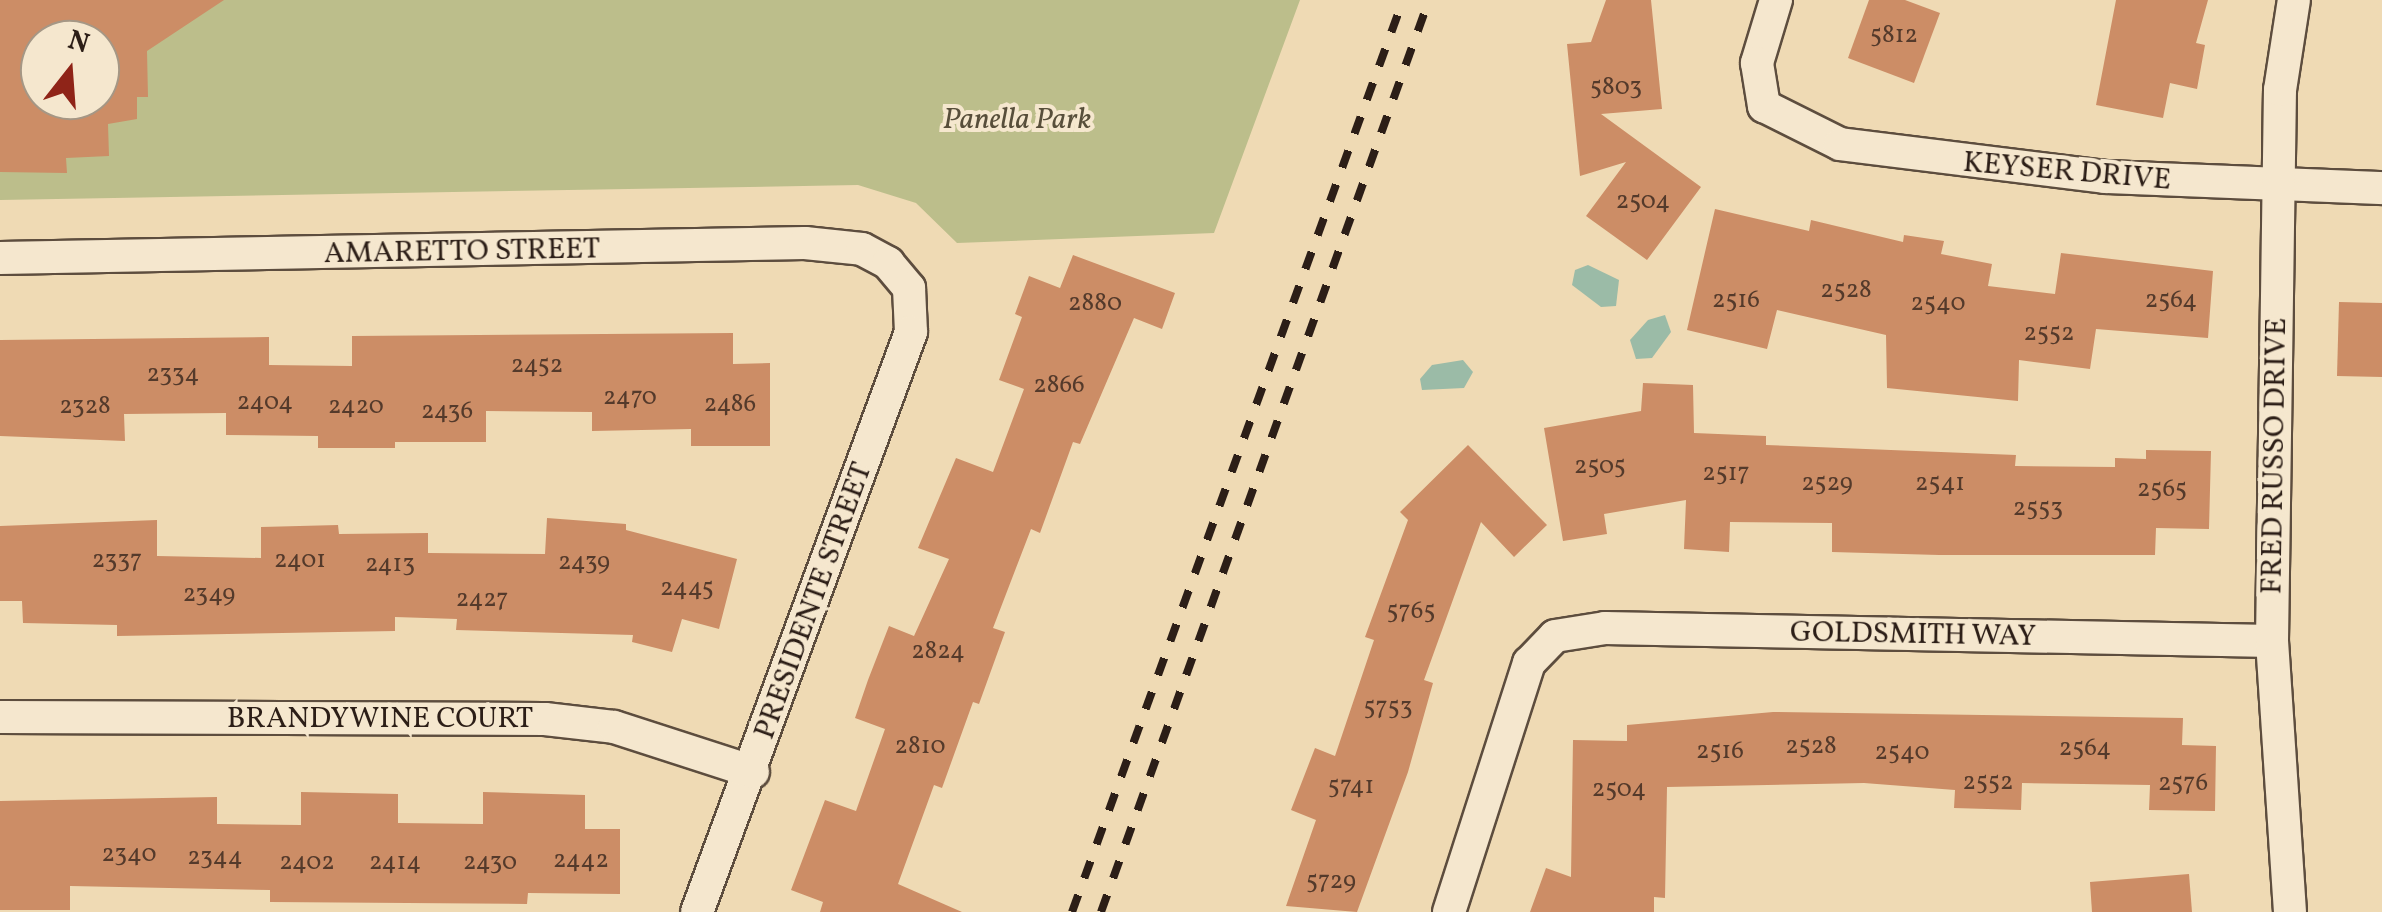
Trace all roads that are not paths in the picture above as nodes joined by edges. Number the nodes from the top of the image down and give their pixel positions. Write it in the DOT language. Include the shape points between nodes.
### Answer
graph roads {
  1 [pos="1776,0"];
  2 [pos="2294,0"];
  3 [pos="2280,186"];
  4 [pos="2382,188"];
  5 [pos="0,258"];
  6 [pos="909,288"];
  7 [pos="2272,641"];
  8 [pos="0,717"];
  9 [pos="752,772"];
  10 [pos="698,912"];
  11 [pos="1449,912"];
  12 [pos="2290,912"];
  1 -- 3 [label="street, KEYSER DRIVE" via="1757,62 1764,106 1840,144 1980,166"];
  2 -- 3 [label="street, FRED RUSSO DRIVE" via="2280,90"];
  3 -- 4 [label="street, KEYSER DRIVE"];
  3 -- 7 [label="street, FRED RUSSO DRIVE"];
  5 -- 6 [label="street, AMARETTO STREET" via="805,243 862,249 888,262"];
  6 -- 9 [label="street, PRESIDENTE STREET" via="911,332"];
  7 -- 11 [label="street, GOLDSMITH WAY" via="1605,628 1555,636 1528,663"];
  7 -- 12 [label="street, FRED RUSSO DRIVE"];
  8 -- 9 [label="street, BRANDYWINE COURT" via="545,719 614,727"];
  9 -- 10 [label="street, PRESIDENTE STREET"];
}
